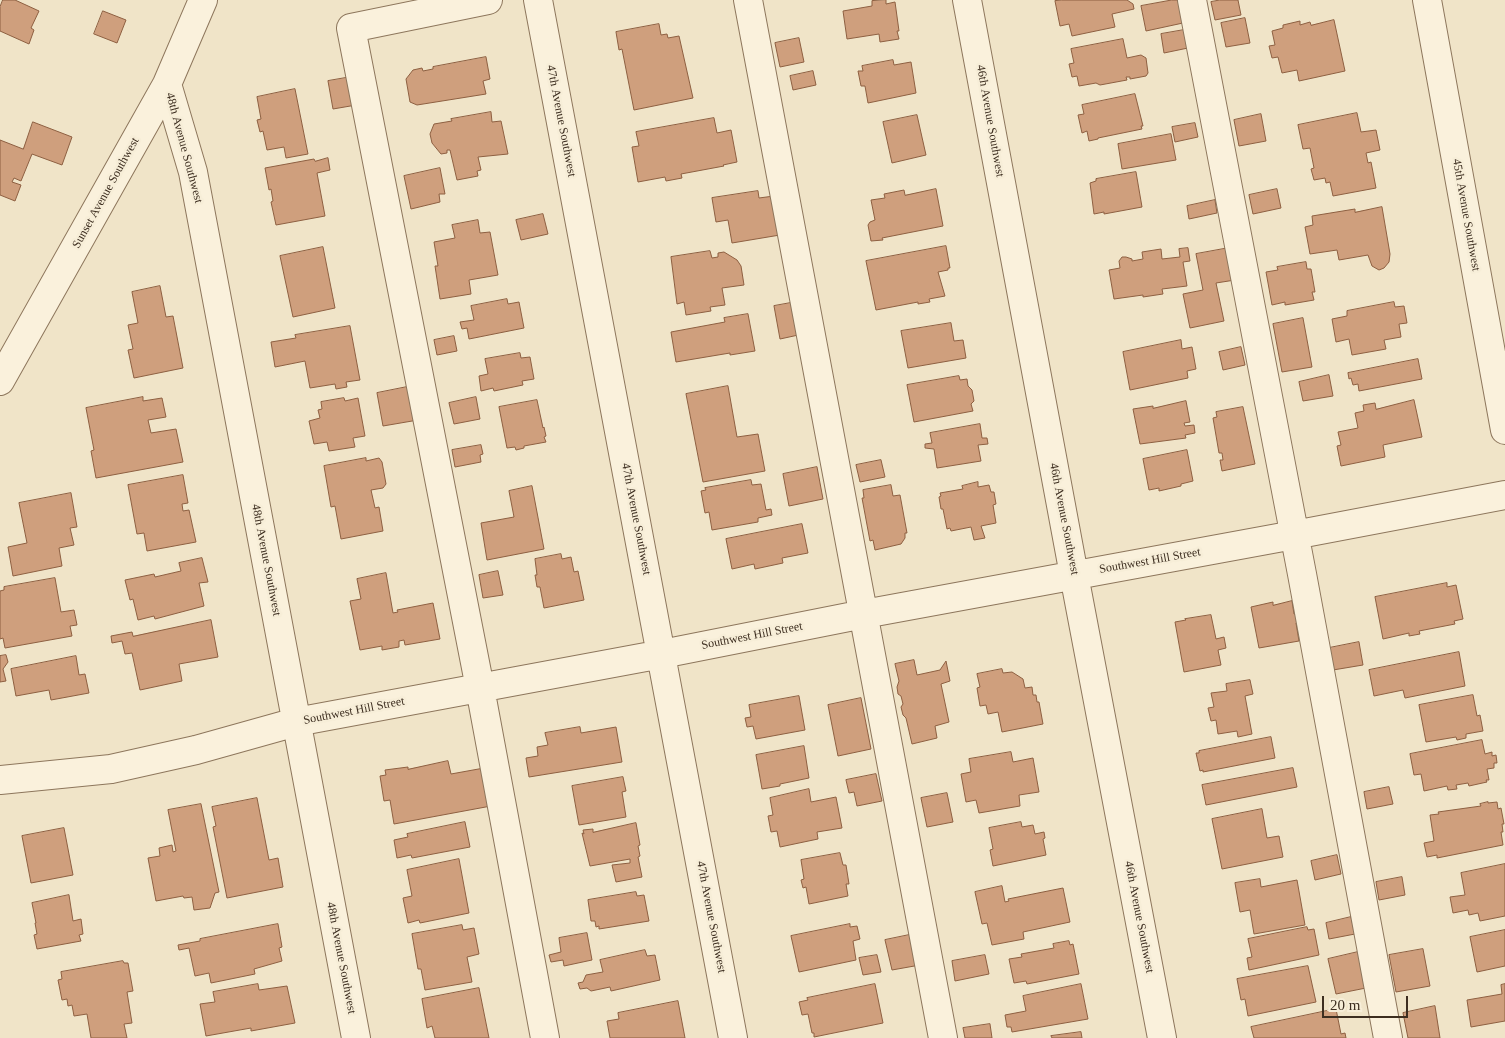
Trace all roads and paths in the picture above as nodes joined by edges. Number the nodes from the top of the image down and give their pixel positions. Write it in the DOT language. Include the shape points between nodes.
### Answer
graph roads {
  1 [pos="203,0"];
  2 [pos="488,0"];
  3 [pos="538,0"];
  4 [pos="748,0"];
  5 [pos="967,0"];
  6 [pos="1192,0"];
  7 [pos="1427,0"];
  8 [pos="167,84"];
  9 [pos="0,381"];
  10 [pos="1505,430"];
  11 [pos="1505,495"];
  12 [pos="1294,535"];
  13 [pos="1074,575"];
  14 [pos="864,614"];
  15 [pos="662,654"];
  16 [pos="480,688"];
  17 [pos="296,722"];
  18 [pos="0,780"];
  19 [pos="356,1038"];
  20 [pos="545,1038"];
  21 [pos="733,1038"];
  22 [pos="943,1038"];
  23 [pos="1162,1038"];
  24 [pos="1388,1038"];
  1 -- 8 [label="street, Sunset Avenue Southwest"];
  2 -- 16 [label="street" via="351,28"];
  3 -- 15 [label="street, 47th Avenue Southwest"];
  4 -- 14 [label="street"];
  5 -- 13 [label="street, 46th Avenue Southwest"];
  6 -- 12 [label="street"];
  7 -- 10 [label="street, 45th Avenue Southwest"];
  8 -- 9 [label="street, Sunset Avenue Southwest"];
  8 -- 17 [label="street, 48th Avenue Southwest" via="193,172"];
  11 -- 12 [label="street, Southwest Hill Street"];
  12 -- 13 [label="street, Southwest Hill Street"];
  12 -- 24 [label="street"];
  13 -- 14 [label="street, Southwest Hill Street"];
  13 -- 23 [label="street, 46th Avenue Southwest"];
  14 -- 15 [label="street, Southwest Hill Street"];
  14 -- 22 [label="street"];
  15 -- 16 [label="street, Southwest Hill Street"];
  15 -- 21 [label="street, 47th Avenue Southwest"];
  16 -- 17 [label="street, Southwest Hill Street"];
  16 -- 20 [label="street"];
  17 -- 18 [label="street, Southwest Hill Street" via="196,750 111,769"];
  17 -- 19 [label="street, 48th Avenue Southwest"];
}
